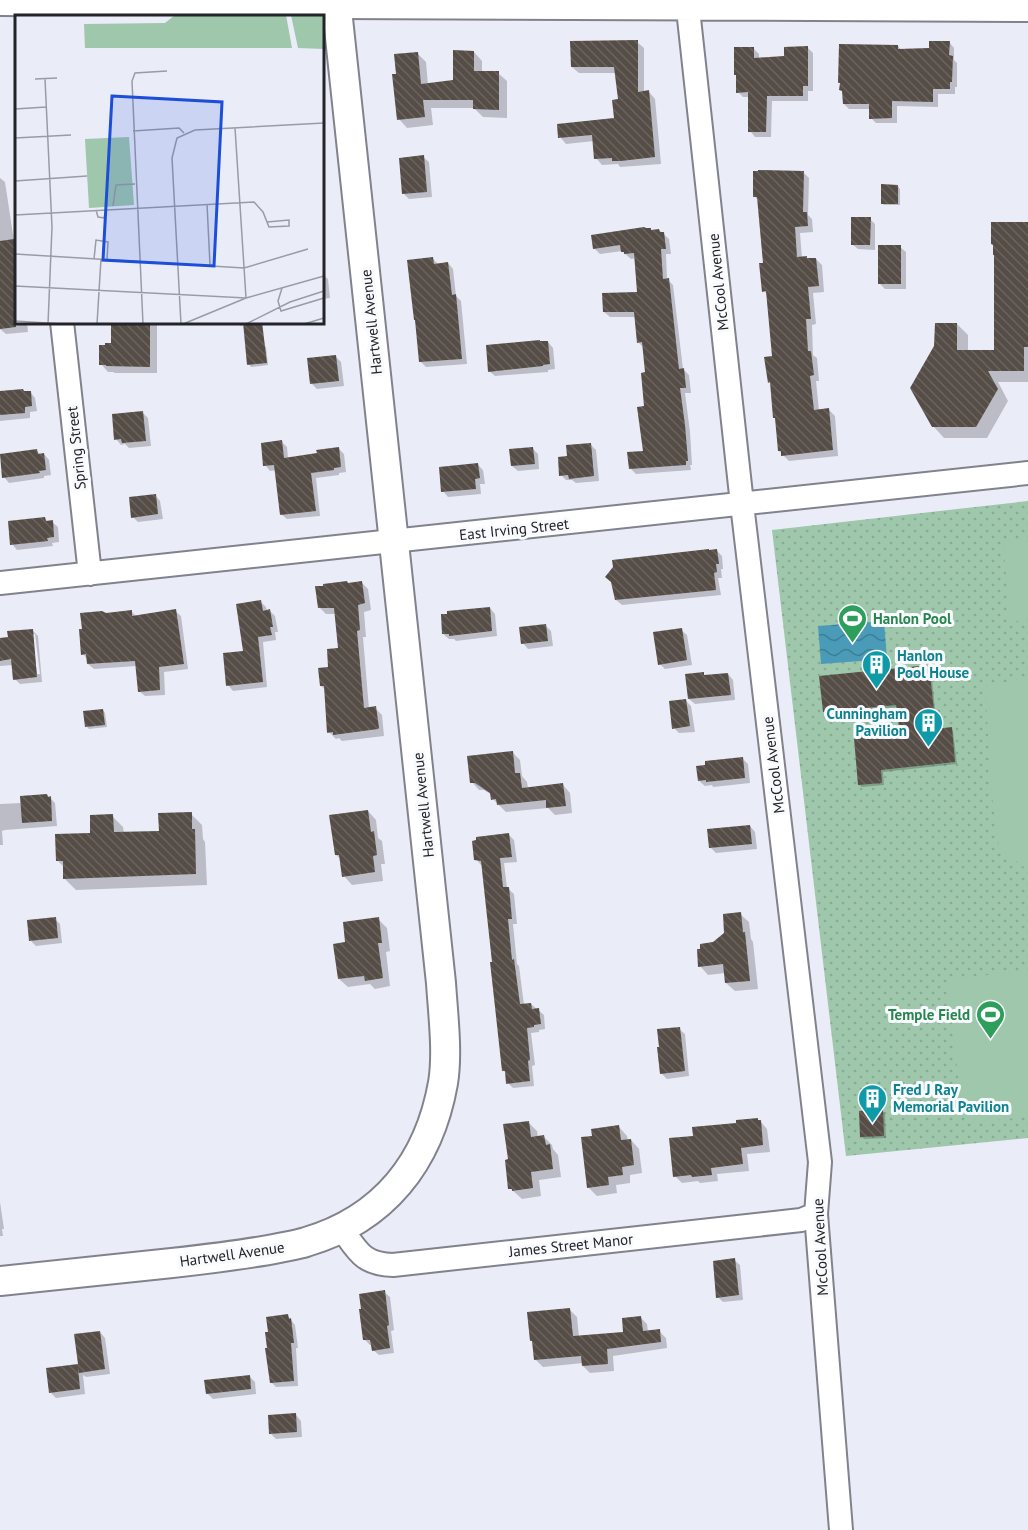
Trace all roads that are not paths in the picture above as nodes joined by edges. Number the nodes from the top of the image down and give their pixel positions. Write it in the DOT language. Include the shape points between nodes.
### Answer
graph roads {
  1 [pos="0,4"];
  2 [pos="337,4"];
  3 [pos="687,4"];
  4 [pos="32,10"];
  5 [pos="1028,10"];
  6 [pos="62,324"];
  7 [pos="1028,473"];
  8 [pos="742,504"];
  9 [pos="395,541"];
  10 [pos="90,574"];
  11 [pos="0,583"];
  12 [pos="816,1214"];
  13 [pos="341,1228"];
  14 [pos="0,1281"];
  15 [pos="841,1530"];
  1 -- 4 [label="street"];
  2 -- 3 [label="street"];
  2 -- 4 [label="street"];
  2 -- 9 [label="street, Hartwell Avenue"];
  3 -- 5 [label="street"];
  3 -- 8 [label="street, McCool Avenue"];
  6 -- 10 [label="street, Spring Street"];
  7 -- 8 [label="street, East Irving Street"];
  8 -- 9 [label="street, East Irving Street"];
  8 -- 12 [label="street, McCool Avenue" via="820,1162"];
  9 -- 10 [label="street, East Irving Street"];
  9 -- 13 [label="street, Hartwell Avenue" via="441,983 443,1082 431,1128 406,1176 357,1221"];
  10 -- 11 [label="street, East Irving Street"];
  12 -- 13 [label="street, James Street Manor" via="801,1220 393,1265 368,1260"];
  12 -- 15 [label="street, McCool Avenue"];
  13 -- 14 [label="street, Hartwell Avenue" via="306,1242 242,1255"];
}
